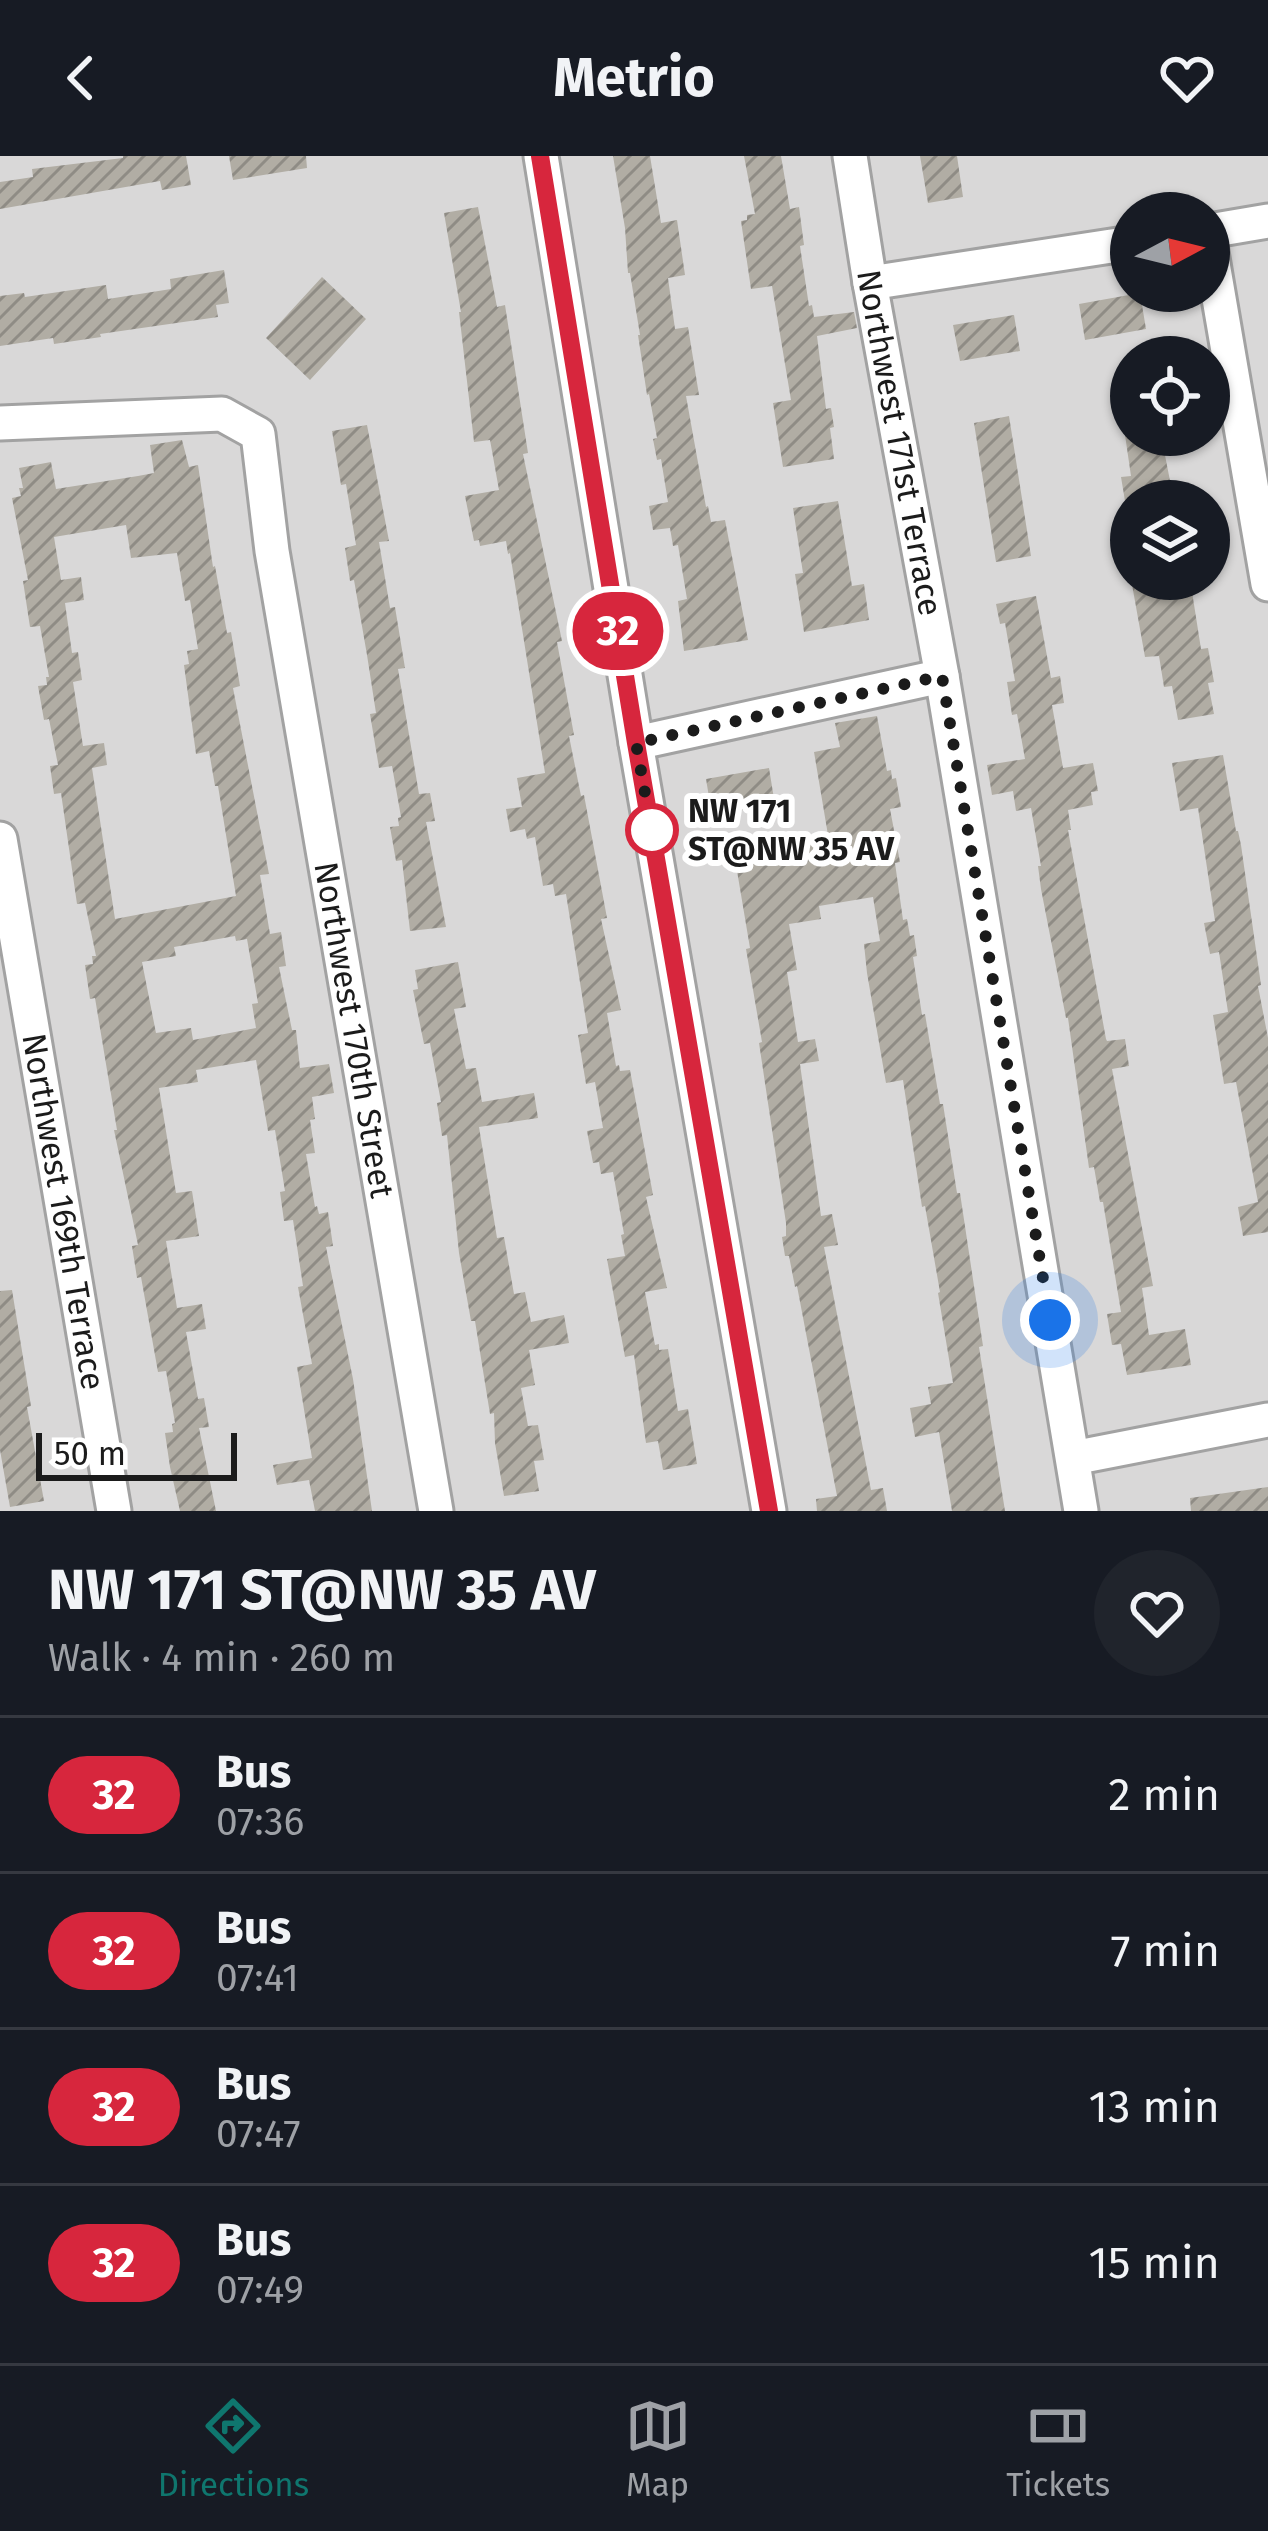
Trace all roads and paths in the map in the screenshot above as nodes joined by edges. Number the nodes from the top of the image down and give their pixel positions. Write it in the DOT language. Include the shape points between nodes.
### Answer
graph roads {
  1 [pos="541,156"];
  2 [pos="850,156"];
  3 [pos="1268,221"];
  4 [pos="1230,227"];
  5 [pos="1110,246"];
  6 [pos="870,284"];
  7 [pos="1221,312"];
  8 [pos="0,423"];
  9 [pos="1268,584"];
  10 [pos="942,676"];
  11 [pos="636,743"];
  12 [pos="0,838"];
  13 [pos="1268,1420"];
  14 [pos="1073,1458"];
  15 [pos="758,1509"];
  16 [pos="114,1511"];
  17 [pos="436,1511"];
  18 [pos="1081,1511"];
  1 -- 11 [label="street"];
  2 -- 6 [label="street, Northwest 171st Terrace"];
  3 -- 4 [label="street"];
  5 -- 6 [label="street"];
  6 -- 10 [label="street, Northwest 171st Terrace"];
  7 -- 9 [label="street"];
  8 -- 17 [label="street, Northwest 170th Street" via="222,414 258,434"];
  10 -- 11 [label="street"];
  10 -- 14 [label="street, Northwest 171st Terrace"];
  11 -- 15 [label="street"];
  12 -- 16 [label="street, Northwest 169th Terrace"];
  13 -- 14 [label="street"];
  14 -- 18 [label="street, Northwest 171st Terrace"];
}
